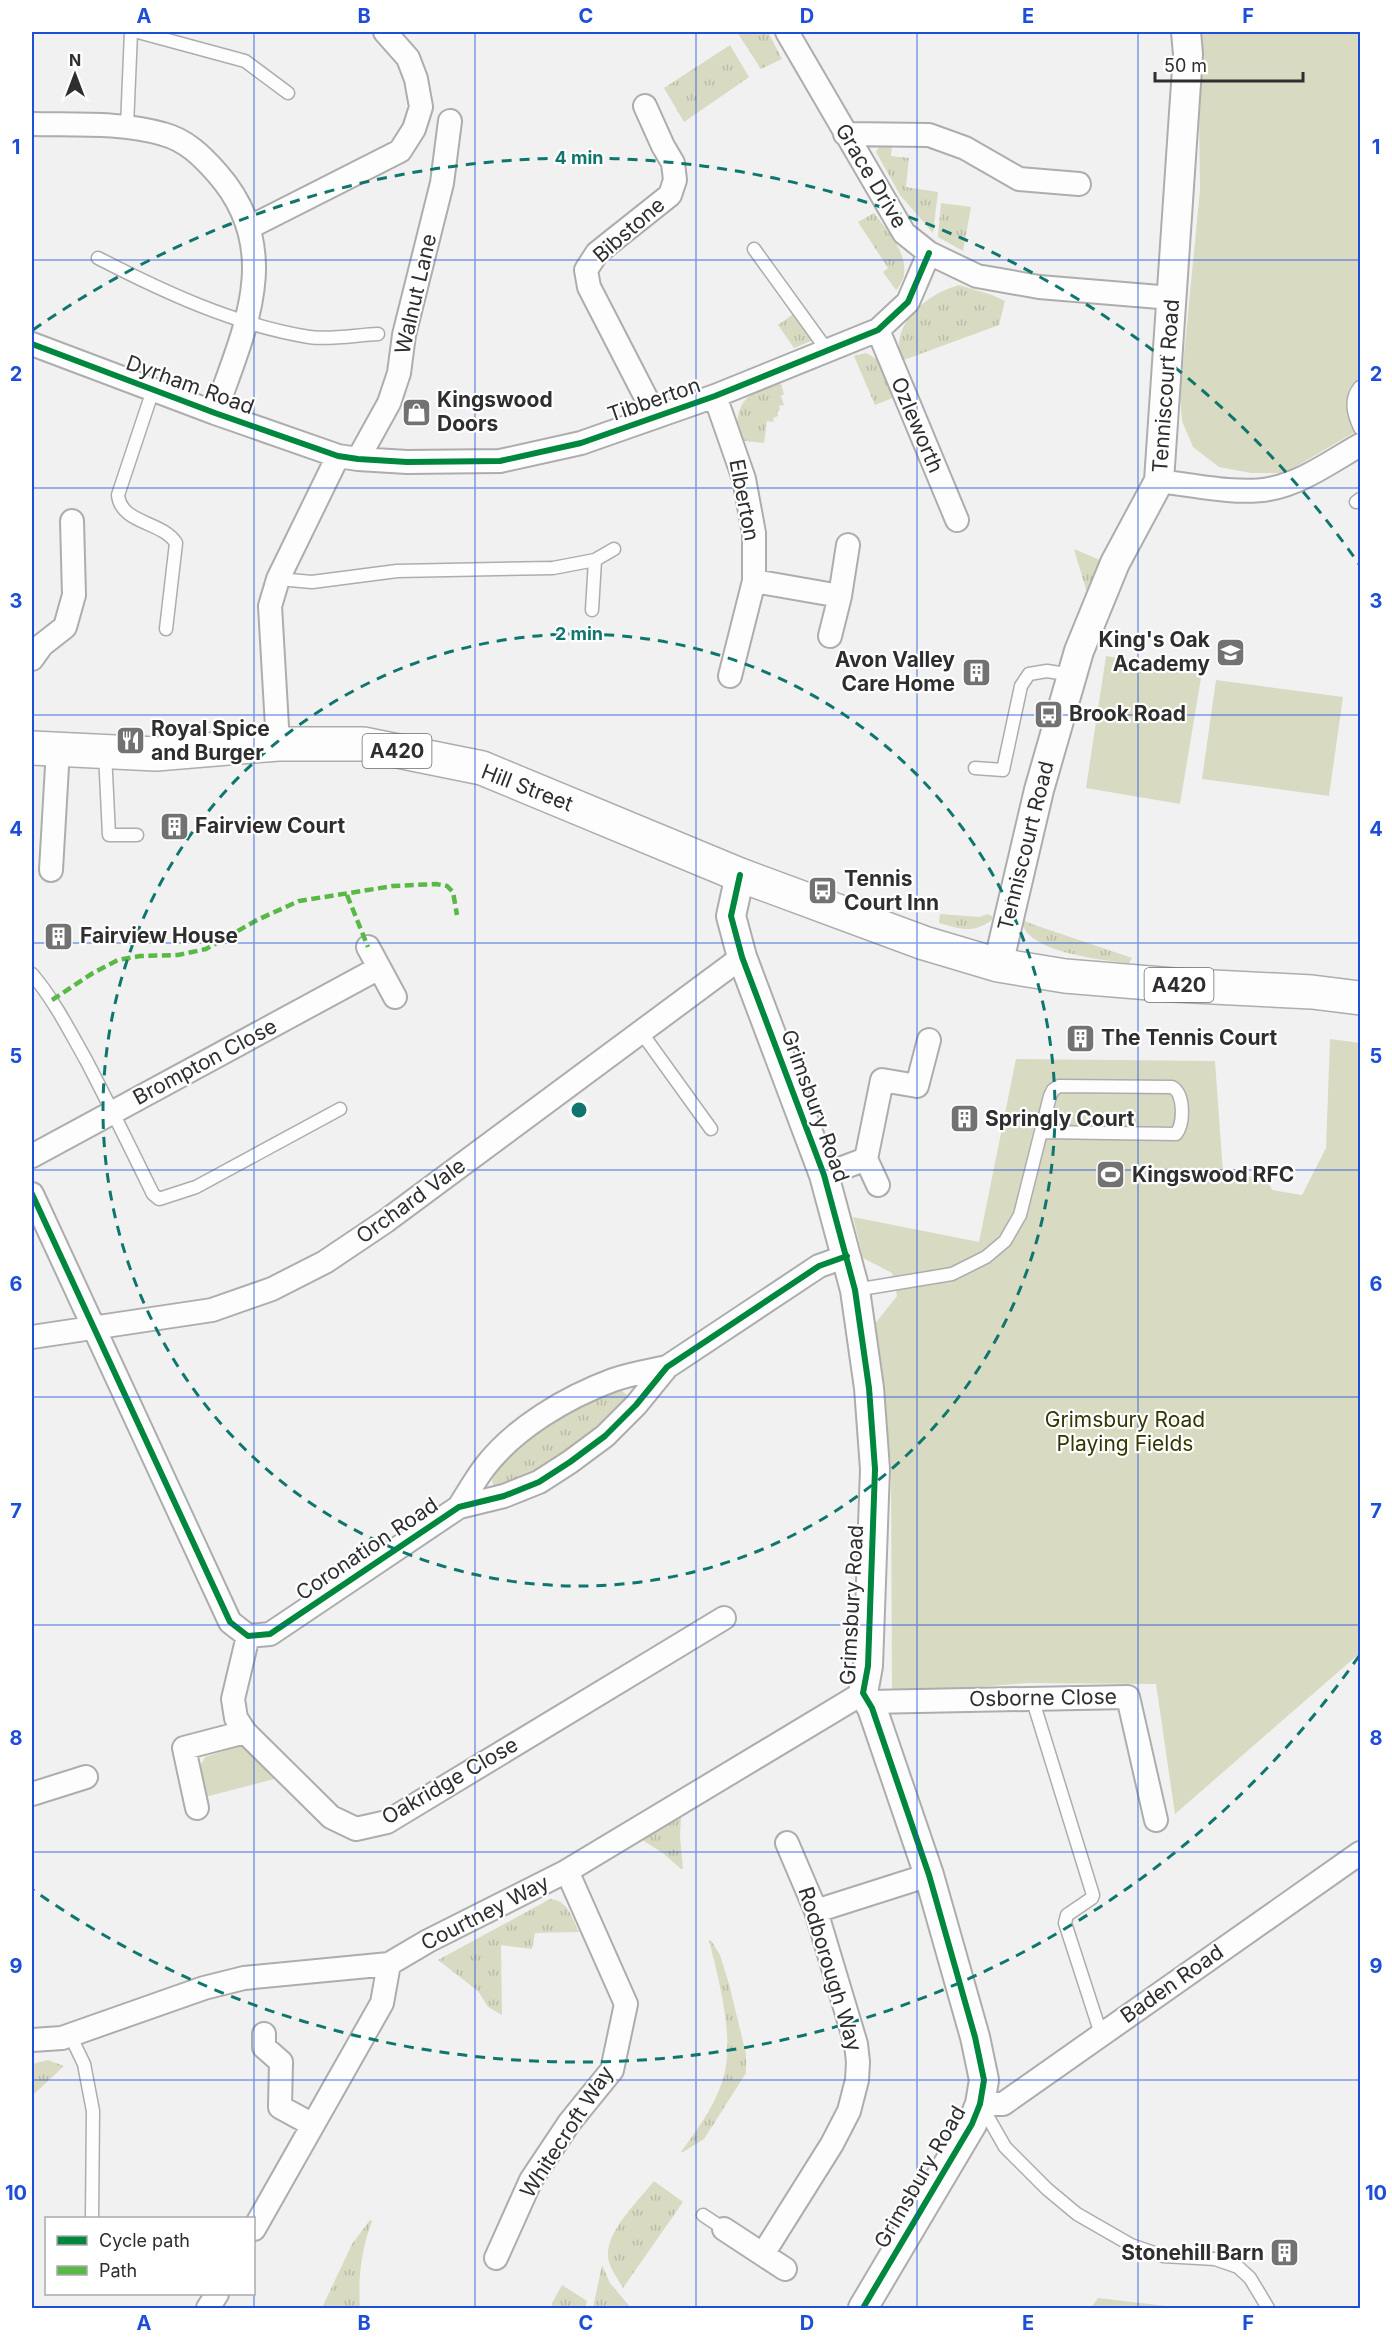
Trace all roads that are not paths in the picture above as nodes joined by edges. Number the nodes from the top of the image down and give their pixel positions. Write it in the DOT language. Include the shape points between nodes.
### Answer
graph roads {
  1 [pos="131,32"];
  2 [pos="138,32"];
  3 [pos="385,32"];
  4 [pos="788,32"];
  5 [pos="1186,32"];
  6 [pos="288,93"];
  7 [pos="645,106"];
  8 [pos="450,121"];
  9 [pos="32,124"];
  10 [pos="126,126"];
  11 [pos="845,134"];
  12 [pos="1079,184"];
  13 [pos="250,227"];
  14 [pos="754,249"];
  15 [pos="929,253"];
  16 [pos="98,258"];
  17 [pos="1172,298"];
  18 [pos="247,322"];
  19 [pos="878,330"];
  20 [pos="378,334"];
  21 [pos="32,344"];
  22 [pos="827,350"];
  23 [pos="1360,387"];
  24 [pos="153,390"];
  25 [pos="715,396"];
  26 [pos="215,413"];
  27 [pos="656,417"];
  28 [pos="1360,428"];
  29 [pos="1360,445"];
  30 [pos="348,457"];
  31 [pos="1159,481"];
  32 [pos="957,520"];
  33 [pos="72,521"];
  34 [pos="848,545"];
  35 [pos="614,549"];
  36 [pos="595,561"];
  37 [pos="278,579"];
  38 [pos="754,581"];
  39 [pos="840,596"];
  40 [pos="591,610"];
  41 [pos="166,629"];
  42 [pos="830,636"];
  43 [pos="32,659"];
  44 [pos="1072,675"];
  45 [pos="730,676"];
  46 [pos="278,744"];
  47 [pos="45,749"];
  48 [pos="105,752"];
  49 [pos="975,768"];
  50 [pos="137,834"];
  51 [pos="51,870"];
  52 [pos="740,875"];
  53 [pos="368,947"];
  54 [pos="742,957"];
  55 [pos="998,965"];
  56 [pos="379,968"];
  57 [pos="32,974"];
  58 [pos="396,997"];
  59 [pos="1360,998"];
  60 [pos="641,1032"];
  61 [pos="929,1040"];
  62 [pos="340,1108"];
  63 [pos="114,1112"];
  64 [pos="711,1129"];
  65 [pos="1042,1132"];
  66 [pos="32,1156"];
  67 [pos="866,1159"];
  68 [pos="824,1175"];
  69 [pos="878,1185"];
  70 [pos="34,1206"];
  71 [pos="848,1256"];
  72 [pos="855,1290"];
  73 [pos="93,1328"];
  74 [pos="32,1337"];
  75 [pos="667,1367"];
  76 [pos="459,1507"];
  77 [pos="724,1618"];
  78 [pos="248,1636"];
  79 [pos="865,1698"];
  80 [pos="1032,1698"];
  81 [pos="245,1732"];
  82 [pos="86,1777"];
  83 [pos="32,1794"];
  84 [pos="197,1808"];
  85 [pos="1156,1820"];
  86 [pos="787,1843"];
  87 [pos="1360,1853"];
  88 [pos="567,1871"];
  89 [pos="929,1875"];
  90 [pos="816,1911"];
  91 [pos="389,1964"];
  92 [pos="264,2034"];
  93 [pos="1101,2034"];
  94 [pos="70,2035"];
  95 [pos="32,2040"];
  96 [pos="980,2104"];
  97 [pos="313,2125"];
  98 [pos="703,2215"];
  99 [pos="92,2217"];
  100 [pos="255,2227"];
  101 [pos="724,2229"];
  102 [pos="763,2254"];
  103 [pos="496,2258"];
  104 [pos="785,2269"];
  105 [pos="216,2295"];
  106 [pos="208,2308"];
  107 [pos="863,2308"];
  108 [pos="1268,2308"];
  1 -- 10 [label="lane"];
  2 -- 6 [label="lane" via="245,61"];
  3 -- 13 [label="street" via="408,58 421,107 414,129 400,151"];
  4 -- 11 [label="street, Grace Drive"];
  5 -- 17 [label="street, Tenniscourt Road" via="1188,54"];
  7 -- 27 [label="street, Bibstone" via="673,163 675,180 670,195 597,253 586,270 589,287"];
  8 -- 30 [label="street, Walnut Lane" via="442,183 404,335 399,373 389,403"];
  9 -- 10 [label="street"];
  10 -- 13 [label="street" via="166,134 199,152 231,188"];
  11 -- 12 [label="street" via="929,135 965,148 1019,178"];
  11 -- 15 [label="street, Grace Drive" via="904,234"];
  13 -- 18 [label="street" via="255,278"];
  14 -- 22 [label="lane"];
  15 -- 17 [label="street, Grace Drive" via="977,276 1039,287"];
  15 -- 19 [label="street, Tibberton" via="908,302"];
  16 -- 18 [label="lane" via="158,289"];
  17 -- 31 [label="street, Tenniscourt Road"];
  18 -- 20 [label="lane" via="311,338"];
  18 -- 26 [label="street"];
  19 -- 22 [label="street, Tibberton"];
  19 -- 32 [label="street, Ozleworth"];
  21 -- 24 [label="street, Dyrham Road"];
  22 -- 25 [label="street, Tibberton"];
  23 -- 28 [label="lane" via="1353,407"];
  24 -- 26 [label="street, Dyrham Road"];
  24 -- 41 [label="lane" via="118,495 124,510 171,534 176,543"];
  25 -- 27 [label="street, Tibberton"];
  25 -- 38 [label="street, Elberton" via="744,479 754,533"];
  26 -- 30 [label="street, Dyrham Road"];
  27 -- 30 [label="street, Tibberton" via="581,443 500,460 407,462"];
  29 -- 31 [label="street" via="1297,481 1269,489 1253,491"];
  30 -- 37 [label="street, Walnut Lane"];
  31 -- 44 [label="street, Tenniscourt Road" via="1115,563"];
  33 -- 43 [label="street" via="74,595 65,627 42,645"];
  34 -- 39 [label="street"];
  35 -- 36 [label="lane"];
  36 -- 37 [label="lane" via="553,568 397,571 312,582"];
  36 -- 40 [label="lane"];
  37 -- 46 [label="street, Walnut Lane" via="270,606"];
  38 -- 39 [label="street"];
  38 -- 45 [label="street, Elberton"];
  39 -- 42 [label="street"];
  44 -- 49 [label="lane" via="1047,671 1029,674 1020,686 1003,770"];
  44 -- 55 [label="street, Tenniscourt Road" via="1038,789"];
  46 -- 48 [label="main road, Hill Street / A420" via="156,754"];
  46 -- 52 [label="main road, Hill Street / A420" via="363,744 482,768"];
  47 -- 48 [label="main road, Hill Street / A420"];
  47 -- 51 [label="street"];
  48 -- 50 [label="lane" via="108,835"];
  52 -- 54 [label="street, Grimsbury Road" via="731,916"];
  52 -- 55 [label="main road, Hill Street / A420" via="924,943"];
  53 -- 56 [label="street"];
  54 -- 60 [label="street, Orchard Vale"];
  54 -- 68 [label="street, Grimsbury Road"];
  55 -- 59 [label="main road, A420" via="1174,985"];
  56 -- 58 [label="street"];
  56 -- 63 [label="street, Brompton Close"];
  57 -- 63 [label="lane" via="46,991"];
  60 -- 64 [label="lane"];
  60 -- 73 [label="street, Orchard Vale" via="325,1262 272,1289 212,1310"];
  61 -- 67 [label="street" via="917,1086 882,1080"];
  62 -- 63 [label="lane" via="196,1187 159,1199 153,1194"];
  63 -- 66 [label="street, Brompton Close"];
  65 -- 65 [label="lane" via="1050,1096 1059,1086 1172,1087 1181,1096 1180,1129 1176,1134"];
  65 -- 72 [label="lane" via="1020,1215 1005,1241 986,1257 952,1274"];
  67 -- 68 [label="street"];
  67 -- 69 [label="street"];
  68 -- 71 [label="street, Grimsbury Road"];
  70 -- 73 [label="street"];
  71 -- 72 [label="street, Grimsbury Road"];
  71 -- 75 [label="street, Coronation Road" via="819,1266"];
  72 -- 79 [label="street, Grimsbury Road" via="869,1388 875,1469"];
  73 -- 74 [label="street, Orchard Vale"];
  73 -- 78 [label="street" via="230,1622"];
  75 -- 76 [label="street, Coronation Road" via="636,1406 570,1462 539,1482"];
  75 -- 76 [label="street, Coronation Road" via="614,1380 539,1419 484,1467"];
  76 -- 78 [label="street, Coronation Road" via="270,1634"];
  77 -- 81 [label="street, Oakridge Close" via="387,1822 356,1829 331,1817"];
  78 -- 81 [label="street, Oakridge Close" via="232,1699 236,1718"];
  79 -- 80 [label="street, Osborne Close"];
  79 -- 88 [label="street, Courtney Way"];
  79 -- 89 [label="street, Grimsbury Road" via="884,1740"];
  80 -- 85 [label="street, Osborne Close" via="1128,1697"];
  80 -- 93 [label="lane" via="1093,1895 1067,1915 1065,1923"];
  81 -- 84 [label="street" via="184,1748"];
  82 -- 83 [label="street"];
  86 -- 90 [label="street, Rodborough Way"];
  87 -- 93 [label="street, Baden Road"];
  88 -- 91 [label="street, Courtney Way"];
  88 -- 103 [label="street, Whitecroft Way" via="626,2004 612,2070 569,2123 531,2180"];
  89 -- 90 [label="street"];
  89 -- 96 [label="street, Grimsbury Road" via="977,2048 984,2080"];
  90 -- 102 [label="street, Rodborough Way" via="856,2044 856,2080 849,2111 832,2144"];
  91 -- 94 [label="street, Courtney Way" via="244,1978"];
  91 -- 97 [label="street" via="382,2002"];
  92 -- 97 [label="street" via="264,2047 281,2062 280,2108"];
  93 -- 96 [label="street, Baden Road" via="1003,2104"];
  94 -- 95 [label="street, Courtney Way"];
  94 -- 99 [label="lane" via="84,2064 93,2111"];
  96 -- 107 [label="street, Grimsbury Road" via="972,2124"];
  96 -- 108 [label="lane" via="1005,2147 1077,2214 1131,2246 1162,2256 1215,2259 1238,2267 1250,2278"];
  97 -- 100 [label="street"];
  98 -- 101 [label="lane"];
  101 -- 102 [label="street"];
  102 -- 104 [label="street"];
  105 -- 106 [label="street"];
}
